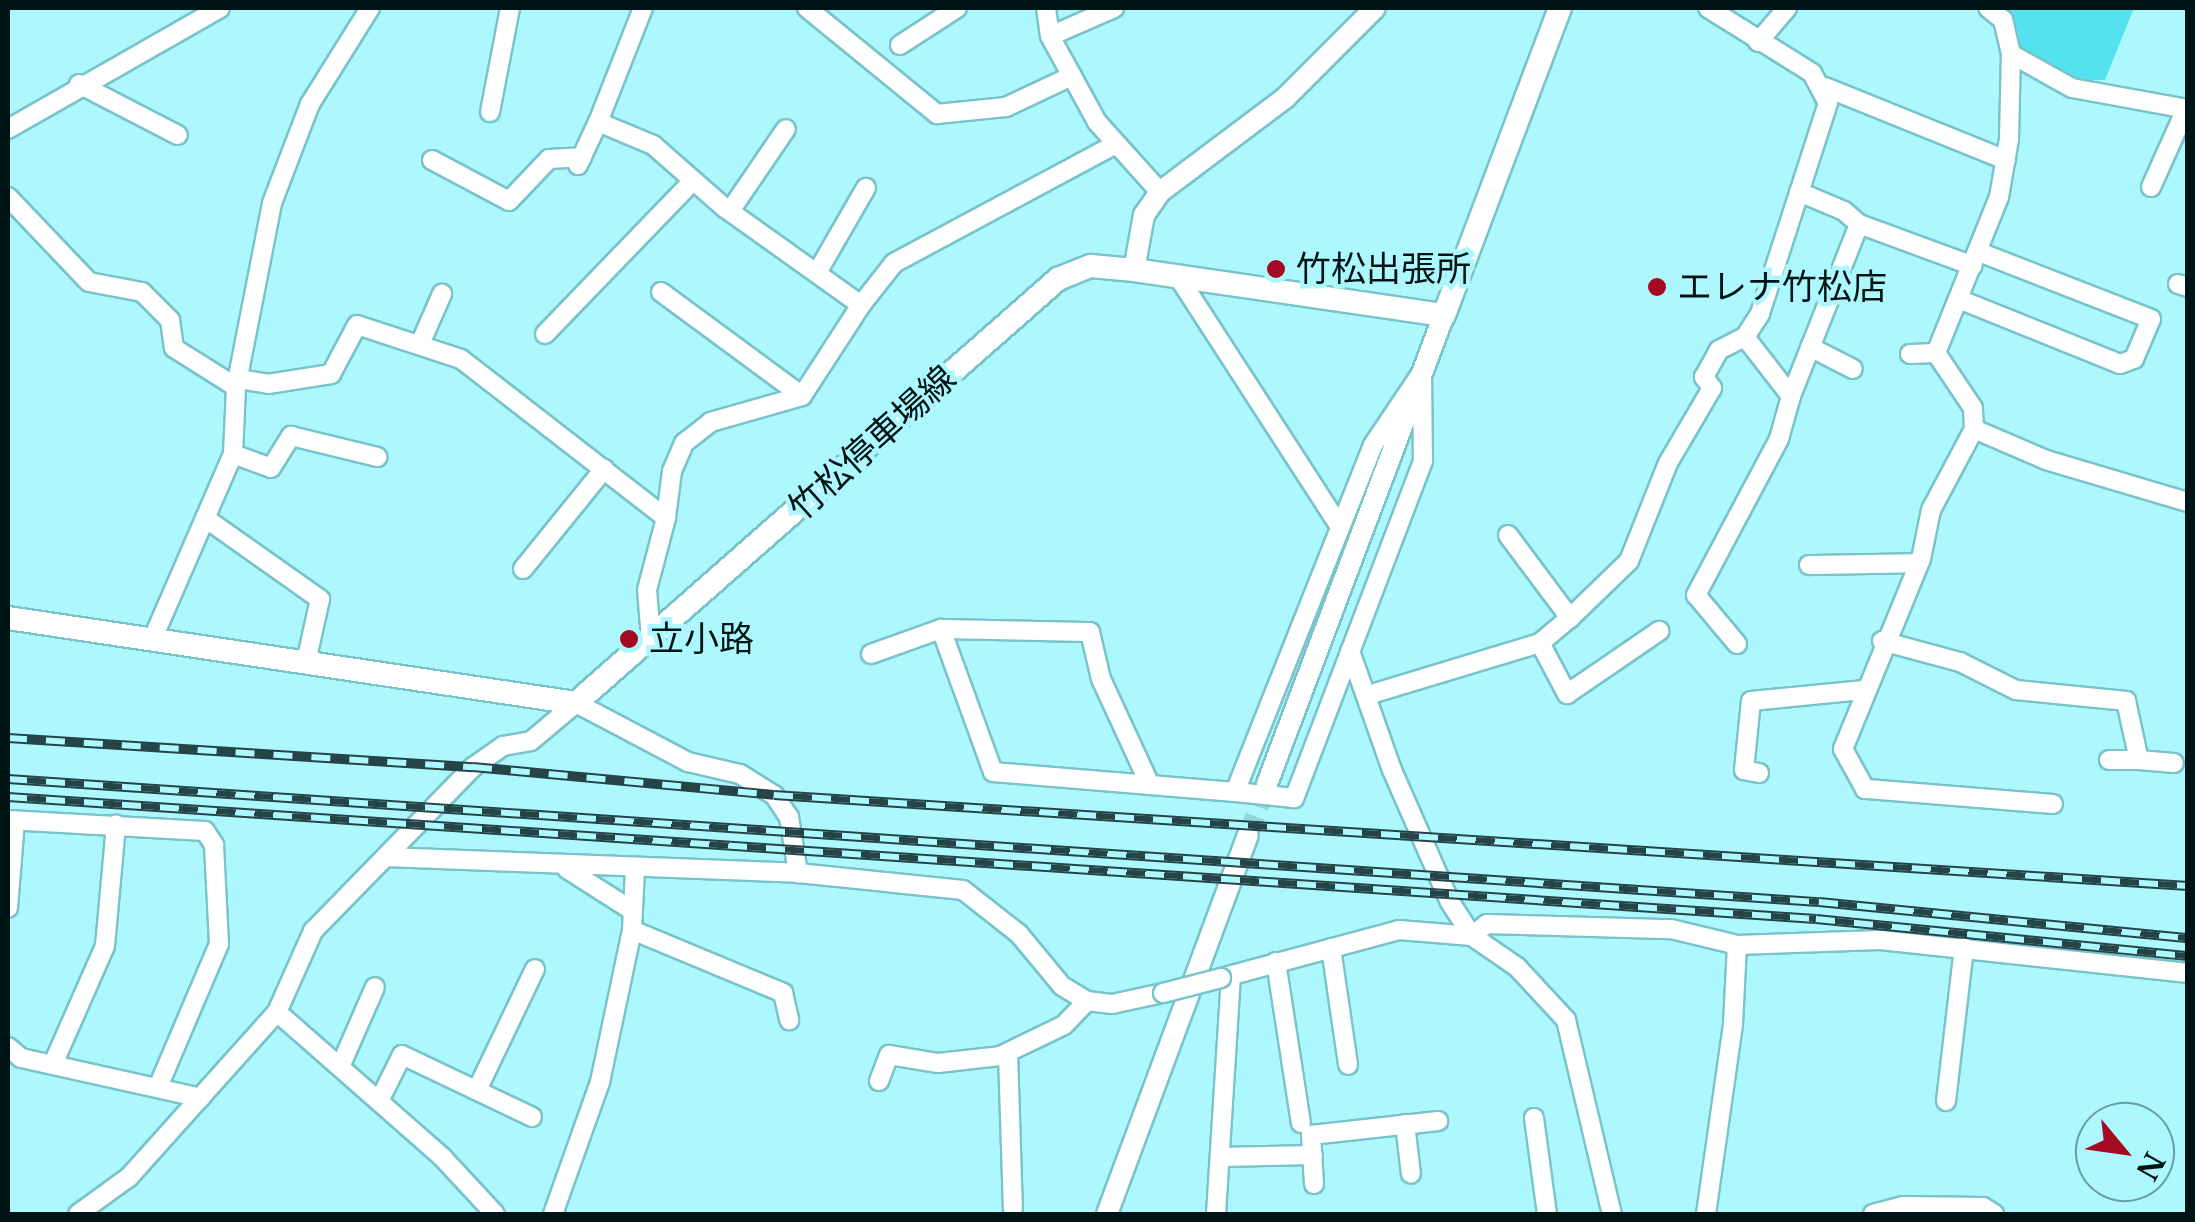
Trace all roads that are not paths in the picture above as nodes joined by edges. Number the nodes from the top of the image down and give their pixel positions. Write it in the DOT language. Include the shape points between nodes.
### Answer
graph roads {
  1 [pos="220,8"];
  2 [pos="370,8"];
  3 [pos="510,8"];
  4 [pos="643,8"];
  5 [pos="807,8"];
  6 [pos="1046,8"];
  7 [pos="1114,8"];
  8 [pos="1375,8"];
  9 [pos="1560,8"];
  10 [pos="1708,8"];
  11 [pos="1787,8"];
  12 [pos="1988,8"];
  13 [pos="945,11"];
  14 [pos="1050,36"];
  15 [pos="1758,42"];
  16 [pos="900,44"];
  17 [pos="2011,54"];
  18 [pos="1072,76"];
  19 [pos="79,84"];
  20 [pos="1825,87"];
  21 [pos="2187,109"];
  22 [pos="490,112"];
  23 [pos="598,122"];
  24 [pos="786,128"];
  25 [pos="8,129"];
  26 [pos="178,135"];
  27 [pos="1114,145"];
  28 [pos="432,160"];
  29 [pos="2006,160"];
  30 [pos="692,181"];
  31 [pos="2150,187"];
  32 [pos="866,188"];
  33 [pos="1160,192"];
  34 [pos="1799,192"];
  35 [pos="8,197"];
  36 [pos="730,212"];
  37 [pos="1858,224"];
  38 [pos="1976,259"];
  39 [pos="1134,270"];
  40 [pos="818,271"];
  41 [pos="1177,275"];
  42 [pos="661,292"];
  43 [pos="442,294"];
  44 [pos="1961,300"];
  45 [pos="861,304"];
  46 [pos="1444,315"];
  47 [pos="544,334"];
  48 [pos="1745,337"];
  49 [pos="420,344"];
  50 [pos="1810,347"];
  51 [pos="1936,353"];
  52 [pos="1910,354"];
  53 [pos="1853,369"];
  54 [pos="1422,372"];
  55 [pos="237,383"];
  56 [pos="802,396"];
  57 [pos="1791,396"];
  58 [pos="1974,429"];
  59 [pos="233,454"];
  60 [pos="378,457"];
  61 [pos="604,469"];
  62 [pos="2188,502"];
  63 [pos="206,518"];
  64 [pos="666,518"];
  65 [pos="1340,527"];
  66 [pos="1508,536"];
  67 [pos="1919,563"];
  68 [pos="1809,565"];
  69 [pos="524,569"];
  70 [pos="8,618"];
  71 [pos="1570,618"];
  72 [pos="941,629"];
  73 [pos="1659,632"];
  74 [pos="153,638"];
  75 [pos="651,638"];
  76 [pos="1882,641"];
  77 [pos="1540,643"];
  78 [pos="1736,644"];
  79 [pos="1350,651"];
  80 [pos="872,654"];
  81 [pos="306,662"];
  82 [pos="1864,690"];
  83 [pos="1368,695"];
  84 [pos="576,702"];
  85 [pos="2109,760"];
  86 [pos="2139,760"];
  87 [pos="2174,763"];
  88 [pos="1759,774"];
  89 [pos="1268,784"];
  90 [pos="1150,785"];
  91 [pos="1235,792"];
  92 [pos="2054,804"];
  93 [pos="11,820"];
  94 [pos="116,824"];
  95 [pos="1248,835"];
  96 [pos="386,857"];
  97 [pos="562,866"];
  98 [pos="636,869"];
  99 [pos="798,873"];
  100 [pos="8,908"];
  101 [pos="633,921"];
  102 [pos="1472,936"];
  103 [pos="1738,945"];
  104 [pos="1332,948"];
  105 [pos="1964,948"];
  106 [pos="1276,962"];
  107 [pos="535,969"];
  108 [pos="2188,973"];
  109 [pos="1226,976"];
  110 [pos="376,987"];
  111 [pos="1087,1000"];
  112 [pos="278,1012"];
  113 [pos="789,1020"];
  114 [pos="8,1046"];
  115 [pos="1008,1053"];
  116 [pos="54,1064"];
  117 [pos="1348,1065"];
  118 [pos="340,1067"];
  119 [pos="879,1081"];
  120 [pos="159,1085"];
  121 [pos="477,1090"];
  122 [pos="202,1098"];
  123 [pos="379,1101"];
  124 [pos="1946,1101"];
  125 [pos="532,1116"];
  126 [pos="1534,1118"];
  127 [pos="1438,1121"];
  128 [pos="1302,1123"];
  129 [pos="1405,1124"];
  130 [pos="1220,1156"];
  131 [pos="1313,1156"];
  132 [pos="1411,1174"];
  133 [pos="1314,1184"];
  134 [pos="1013,1209"];
  135 [pos="78,1214"];
  136 [pos="495,1214"];
  137 [pos="553,1214"];
  138 [pos="1107,1214"];
  139 [pos="1216,1214"];
  140 [pos="1547,1214"];
  141 [pos="1612,1214"];
  142 [pos="1706,1214"];
  143 [pos="1873,1214"];
  144 [pos="1994,1214"];
  1 -- 19 [label="street"];
  2 -- 55 [label="street" via="310,104 272,203"];
  3 -- 22 [label="street"];
  4 -- 23 [label="street"];
  5 -- 18 [label="street" via="937,114 1006,107"];
  6 -- 14 [label="street"];
  7 -- 14 [label="street"];
  8 -- 33 [label="street" via="1284,98"];
  9 -- 46 [label="main road"];
  10 -- 15 [label="street"];
  11 -- 15 [label="street"];
  12 -- 17 [label="street" via="2002,20"];
  13 -- 16 [label="street"];
  14 -- 18 [label="street"];
  15 -- 20 [label="street"];
  17 -- 21 [label="street" via="2072,88"];
  17 -- 29 [label="street"];
  18 -- 27 [label="street"];
  19 -- 25 [label="street"];
  19 -- 26 [label="street"];
  20 -- 29 [label="street"];
  20 -- 34 [label="street" via="1817,147"];
  21 -- 31 [label="street"];
  23 -- 28 [label="street" via="580,161 549,158 509,202"];
  23 -- 30 [label="street" via="653,145"];
  24 -- 36 [label="street"];
  27 -- 33 [label="street"];
  27 -- 45 [label="street" via="894,263"];
  29 -- 38 [label="street"];
  30 -- 36 [label="street"];
  30 -- 47 [label="street"];
  32 -- 40 [label="street"];
  33 -- 39 [label="street" via="1144,215"];
  34 -- 37 [label="street"];
  34 -- 48 [label="street" via="1779,238 1760,314"];
  35 -- 55 [label="street" via="90,282 142,292 170,320 174,348"];
  36 -- 40 [label="street"];
  37 -- 38 [label="street"];
  37 -- 50 [label="street"];
  38 -- 44 [label="street"];
  38 -- 44 [label="street" via="2151,319 2134,359 2120,364"];
  39 -- 41 [label="main road, 竹松停車場線"];
  39 -- 75 [label="main road, 竹松停車場線" via="1090,266 1058,279"];
  40 -- 45 [label="street"];
  41 -- 46 [label="main road, 竹松停車場線"];
  41 -- 65 [label="street"];
  42 -- 56 [label="street"];
  43 -- 49 [label="street"];
  44 -- 51 [label="street"];
  45 -- 56 [label="street"];
  46 -- 54 [label="street"];
  48 -- 57 [label="street"];
  48 -- 71 [label="street" via="1720,350 1704,377 1712,388 1668,462 1629,561"];
  49 -- 55 [label="street" via="357,325 331,374"];
  49 -- 61 [label="street" via="460,360"];
  50 -- 53 [label="street"];
  50 -- 57 [label="street"];
  51 -- 52 [label="street"];
  51 -- 58 [label="street" via="1973,408"];
  54 -- 65 [label="street" via="1374,445"];
  54 -- 79 [label="street" via="1423,460"];
  54 -- 89 [label="street"];
  55 -- 59 [label="street"];
  56 -- 64 [label="street" via="711,422 684,443 672,470"];
  57 -- 78 [label="street" via="1779,439 1696,595"];
  58 -- 62 [label="street" via="2046,460"];
  58 -- 67 [label="street" via="1931,510"];
  59 -- 60 [label="street" via="271,468 291,436"];
  59 -- 63 [label="street"];
  61 -- 64 [label="street"];
  61 -- 69 [label="street"];
  63 -- 74 [label="street"];
  63 -- 81 [label="street" via="320,599"];
  64 -- 75 [label="street" via="647,590"];
  65 -- 91 [label="street"];
  66 -- 71 [label="street"];
  67 -- 68 [label="street"];
  67 -- 76 [label="street"];
  70 -- 74 [label="main road"];
  71 -- 77 [label="street"];
  72 -- 80 [label="street"];
  72 -- 90 [label="street" via="992,772"];
  72 -- 90 [label="street" via="1090,632 1101,678"];
  73 -- 77 [label="street" via="1567,694"];
  74 -- 81 [label="main road"];
  75 -- 84 [label="main road, 竹松停車場線"];
  76 -- 82 [label="street"];
  76 -- 86 [label="street" via="1960,662 2016,690 2126,701"];
  77 -- 83 [label="street"];
  79 -- 83 [label="street"];
  79 -- 91 [label="street" via="1294,798"];
  81 -- 84 [label="main road"];
  82 -- 88 [label="street" via="1751,701 1744,770"];
  82 -- 92 [label="street" via="1859,720 1843,750 1865,789"];
  83 -- 102 [label="street" via="1392,770"];
  84 -- 96 [label="street" via="531,742 503,746 473,767"];
  84 -- 99 [label="street" via="688,762 740,774 774,795 789,818"];
  85 -- 86 [label="street"];
  86 -- 87 [label="street"];
  90 -- 91 [label="street"];
  93 -- 94 [label="street"];
  93 -- 100 [label="street"];
  94 -- 116 [label="street" via="105,946"];
  94 -- 120 [label="street" via="205,830 214,846 219,944"];
  95 -- 138 [label="street"];
  96 -- 97 [label="street"];
  96 -- 112 [label="street" via="313,931"];
  97 -- 98 [label="street"];
  97 -- 101 [label="street"];
  98 -- 99 [label="street"];
  98 -- 101 [label="street"];
  99 -- 111 [label="street" via="963,890 1019,934 1062,986"];
  101 -- 113 [label="street" via="783,993"];
  101 -- 137 [label="street" via="600,1082"];
  102 -- 103 [label="street" via="1487,924 1670,929"];
  102 -- 104 [label="street" via="1399,930"];
  102 -- 141 [label="street" via="1518,967 1566,1020"];
  103 -- 105 [label="street" via="1880,940"];
  103 -- 142 [label="street"];
  104 -- 106 [label="street"];
  104 -- 117 [label="street"];
  105 -- 108 [label="street"];
  105 -- 124 [label="street"];
  106 -- 109 [label="street"];
  106 -- 128 [label="street"];
  107 -- 121 [label="street"];
  109 -- 111 [label="street, bridge" via="1112,1004"];
  109 -- 130 [label="street"];
  110 -- 118 [label="street"];
  111 -- 115 [label="street" via="1064,1025"];
  112 -- 118 [label="street"];
  112 -- 122 [label="street"];
  114 -- 116 [label="street" via="21,1058"];
  115 -- 119 [label="street" via="970,1063 890,1055"];
  115 -- 134 [label="street"];
  116 -- 120 [label="street"];
  118 -- 123 [label="street"];
  120 -- 122 [label="street"];
  121 -- 123 [label="street" via="402,1055"];
  121 -- 125 [label="street"];
  122 -- 135 [label="street" via="129,1176"];
  123 -- 136 [label="street"];
  126 -- 140 [label="street"];
  127 -- 129 [label="street"];
  129 -- 131 [label="street" via="1311,1134"];
  129 -- 132 [label="street"];
  130 -- 131 [label="street"];
  130 -- 139 [label="street"];
  131 -- 133 [label="street"];
  143 -- 144 [label="street" via="1919,1206 1983,1207"];
}
